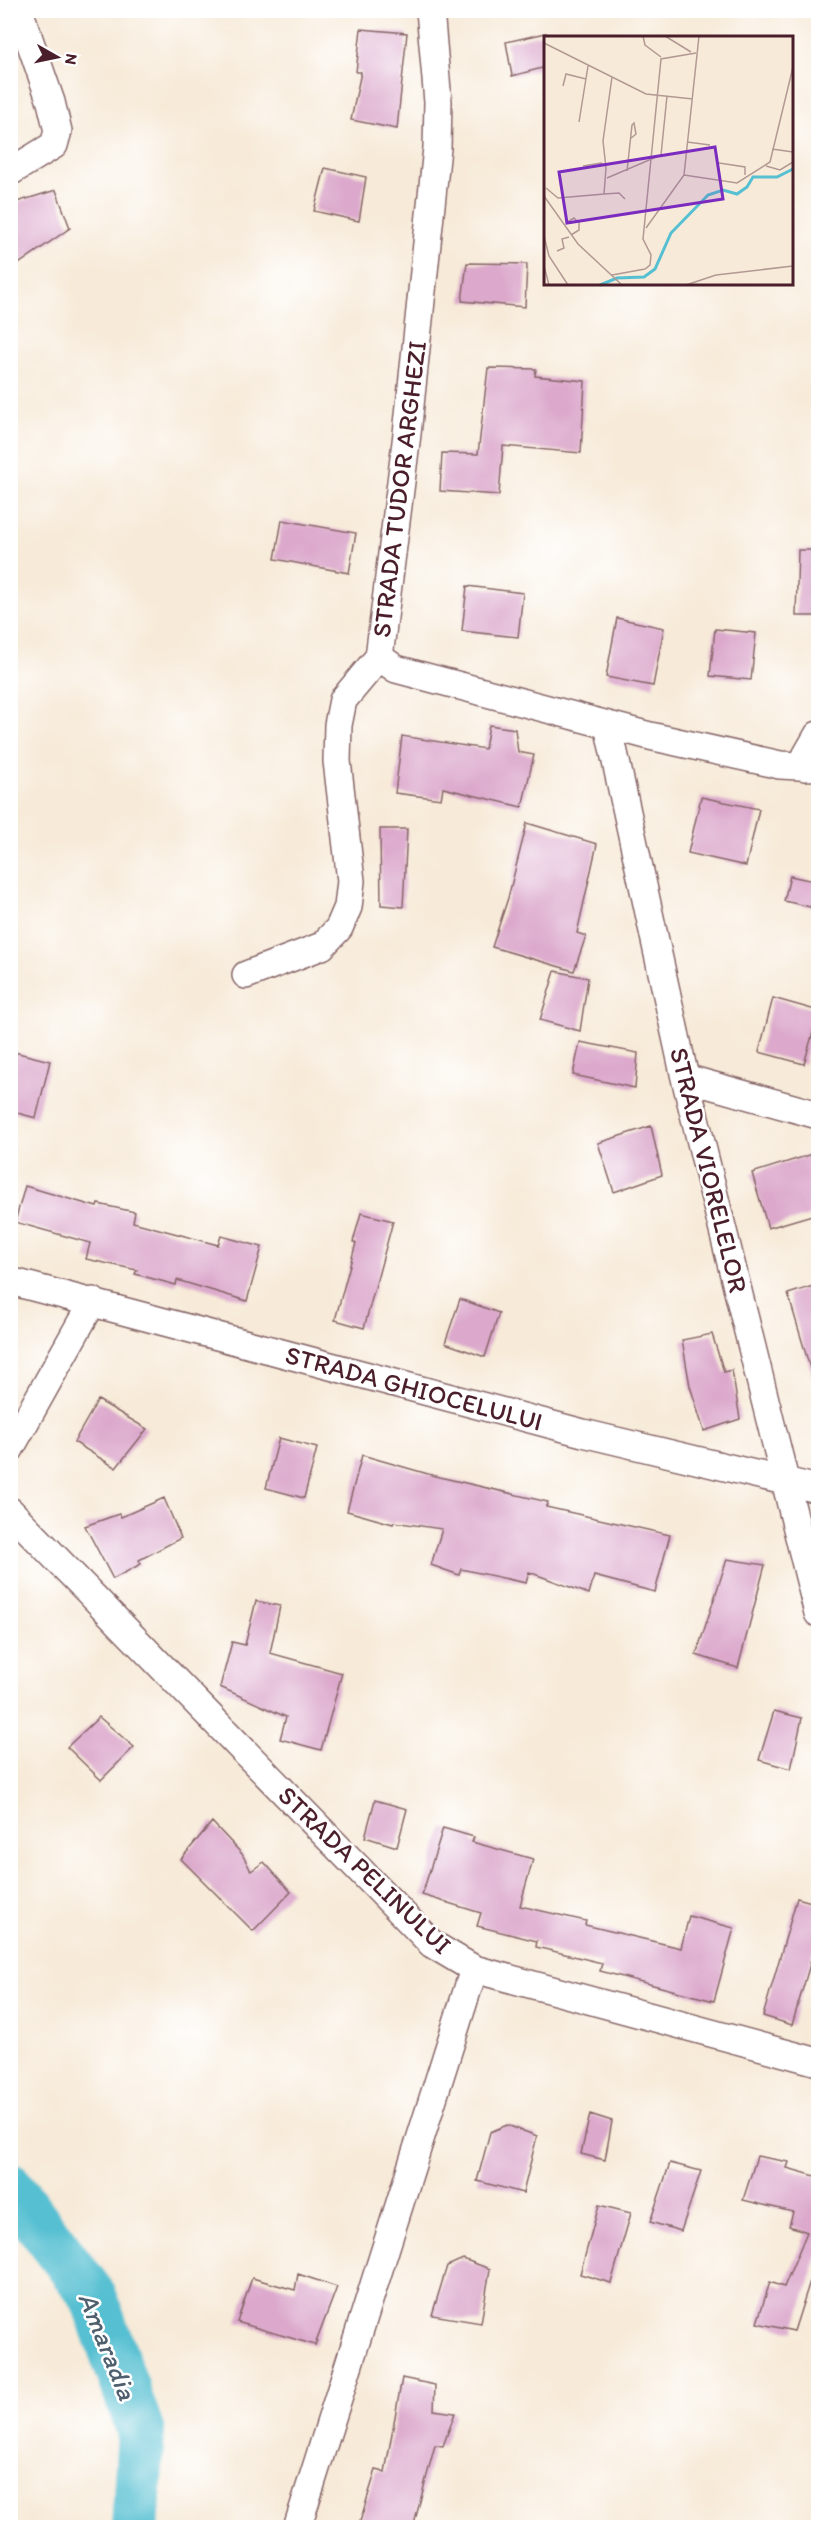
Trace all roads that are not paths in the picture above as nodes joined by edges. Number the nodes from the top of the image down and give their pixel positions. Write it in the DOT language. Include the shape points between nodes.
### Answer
graph roads {
  1 [pos="19,10"];
  2 [pos="430,10"];
  3 [pos="10,172"];
  4 [pos="379,657"];
  5 [pos="608,725"];
  6 [pos="819,735"];
  7 [pos="812,767"];
  8 [pos="246,975"];
  9 [pos="685,1078"];
  10 [pos="819,1115"];
  11 [pos="10,1281"];
  12 [pos="93,1301"];
  13 [pos="10,1449"];
  14 [pos="786,1480"];
  15 [pos="819,1489"];
  16 [pos="10,1510"];
  17 [pos="819,1613"];
  18 [pos="474,1969"];
  19 [pos="819,2062"];
  20 [pos="297,2528"];
  1 -- 3 [label="street" via="58,131 54,144"];
  2 -- 4 [label="street, STRADA TUDOR ARGHEZI" via="438,102 437,148"];
  4 -- 5 [label="street, STRADA TUDOR ARGHEZI" via="396,669"];
  4 -- 8 [label="street" via="343,700 338,726 337,761 351,881 348,907 339,928 322,946"];
  5 -- 7 [label="street, STRADA TUDOR ARGHEZI" via="780,765"];
  5 -- 9 [label="street, STRADA VIORELELOR"];
  6 -- 7 [label="street" via="806,756"];
  9 -- 10 [label="street"];
  9 -- 14 [label="street, STRADA VIORELELOR"];
  11 -- 12 [label="street, STRADA GHIOCELULUI"];
  12 -- 13 [label="street"];
  12 -- 14 [label="street, STRADA GHIOCELULUI" via="582,1433"];
  14 -- 15 [label="street, STRADA GHIOCELULUI"];
  14 -- 17 [label="street, STRADA VIORELELOR"];
  16 -- 18 [label="street, STRADA PELINULUI" via="432,1944"];
  18 -- 19 [label="street, STRADA PELINULUI"];
  18 -- 20 [label="street"];
}
